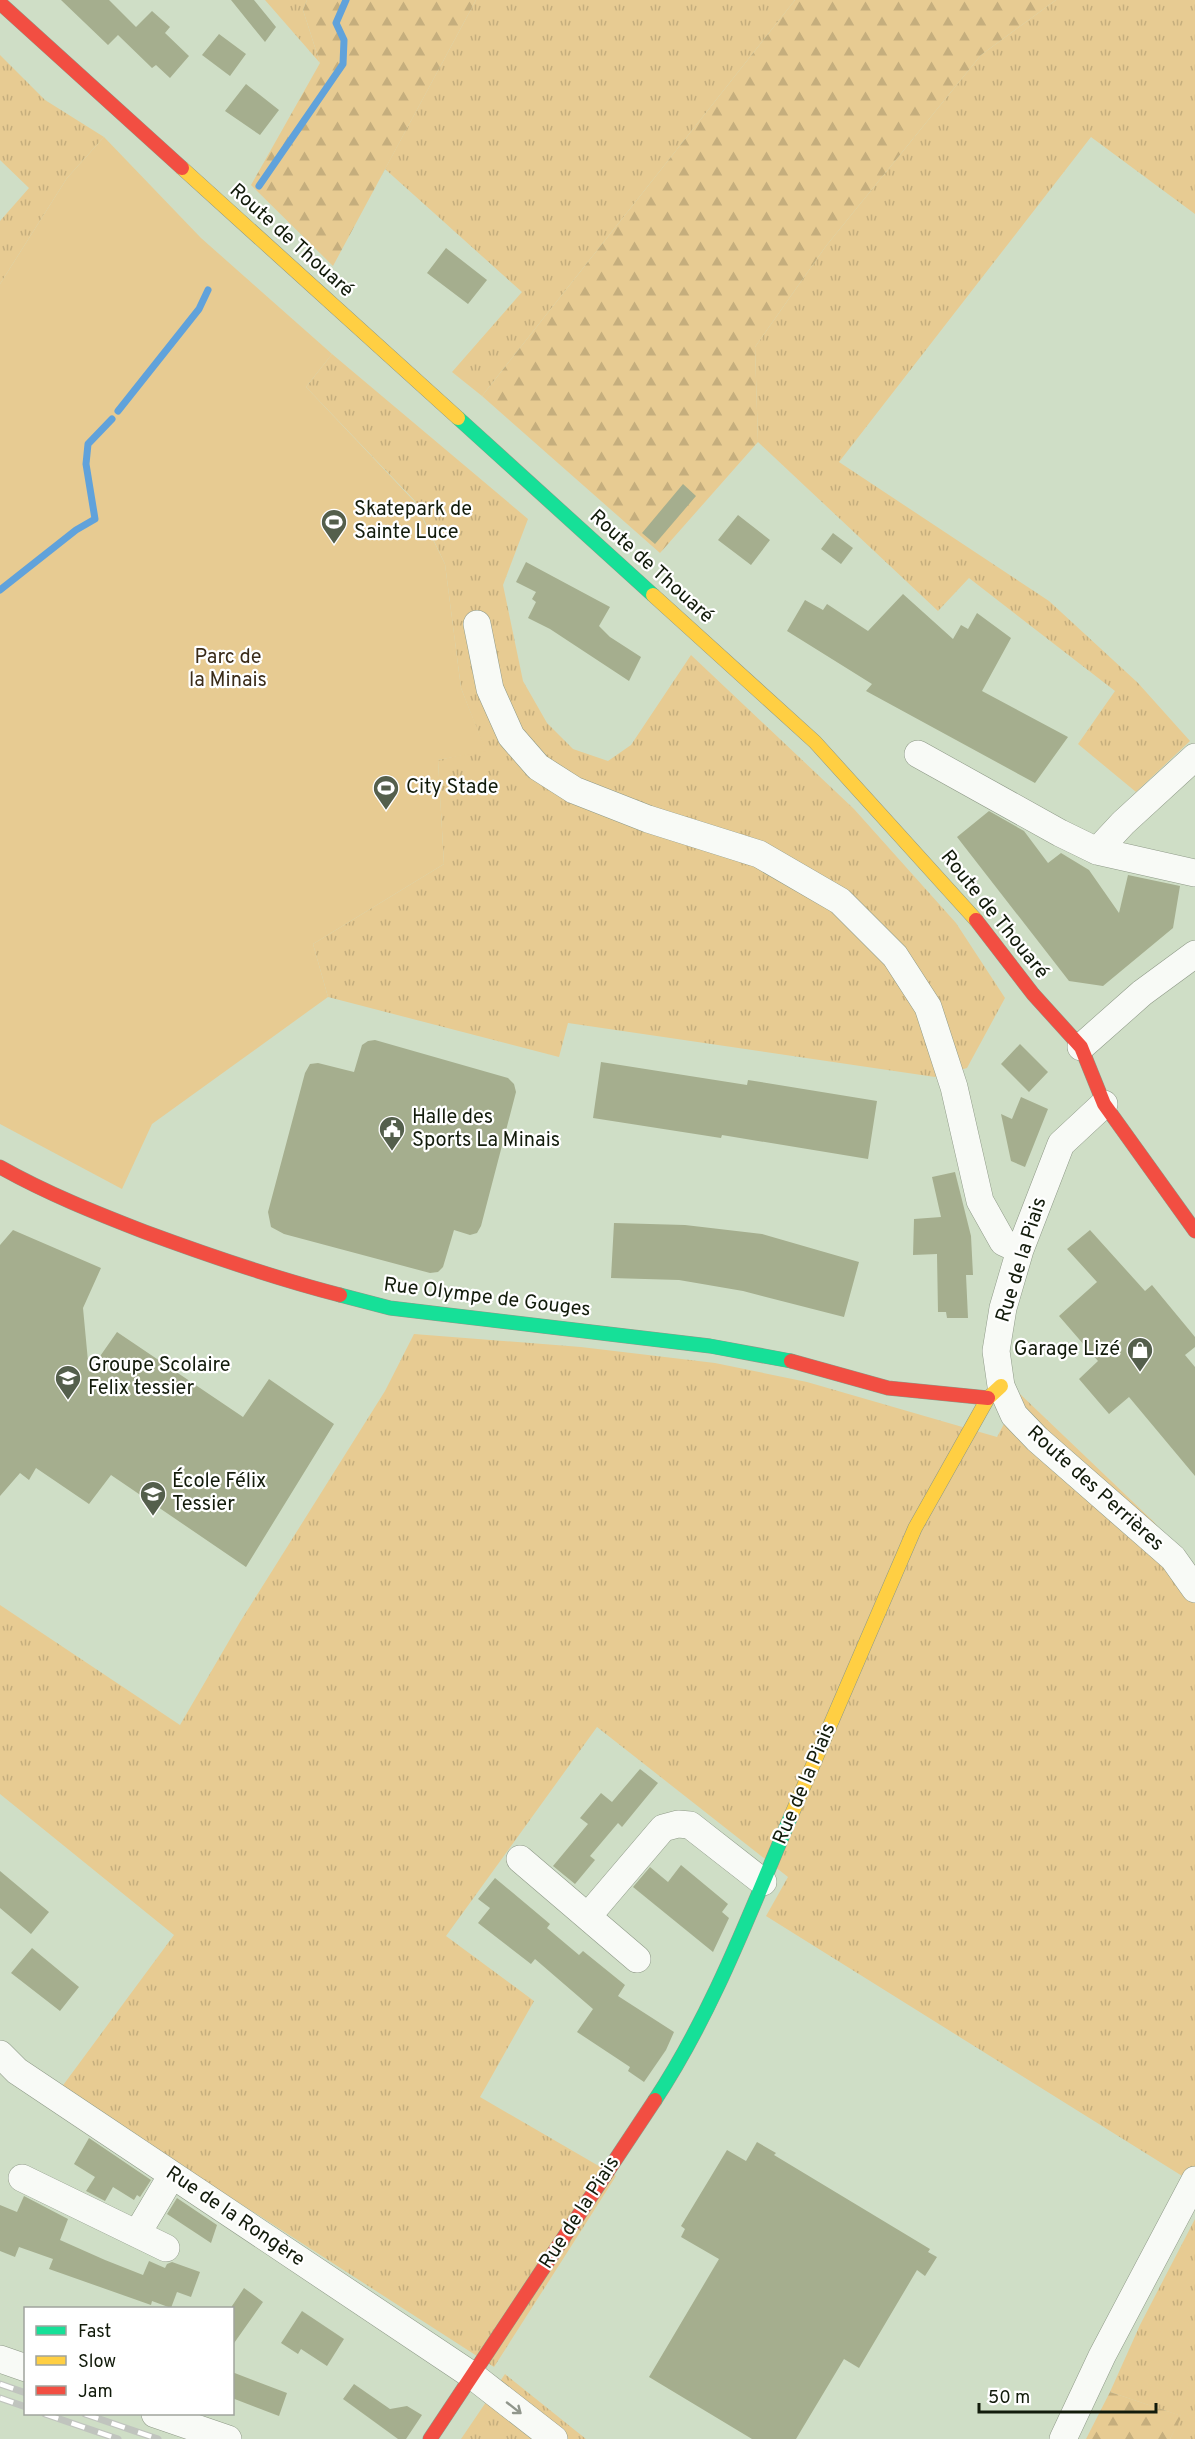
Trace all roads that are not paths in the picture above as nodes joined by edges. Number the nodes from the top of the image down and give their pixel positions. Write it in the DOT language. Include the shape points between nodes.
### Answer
graph roads {
  1 [pos="0,3"];
  2 [pos="477,624"];
  3 [pos="918,754"];
  4 [pos="1195,757"];
  5 [pos="1098,851"];
  6 [pos="1195,873"];
  7 [pos="1195,954"];
  8 [pos="1082,1047"];
  9 [pos="1104,1104"];
  10 [pos="0,1167"];
  11 [pos="1195,1231"];
  12 [pos="1020,1250"];
  13 [pos="994,1392"];
  14 [pos="1195,1589"];
  15 [pos="520,1859"];
  16 [pos="762,1882"];
  17 [pos="588,1916"];
  18 [pos="637,1959"];
  19 [pos="0,2054"];
  20 [pos="172,2175"];
  21 [pos="22,2178"];
  22 [pos="1195,2180"];
  23 [pos="137,2234"];
  24 [pos="166,2248"];
  25 [pos="0,2359"];
  26 [pos="24,2367"];
  27 [pos="473,2376"];
  28 [pos="158,2415"];
  29 [pos="228,2439"];
  30 [pos="430,2439"];
  31 [pos="554,2439"];
  32 [pos="1063,2439"];
  1 -- 8 [label="street, Route de Thouaré" via="815,742 966,907 1033,994"];
  2 -- 12 [label="street" via="490,689 511,736 538,767 574,790 648,819 759,854 840,901 895,956 928,1007 954,1087 980,1201 1003,1242"];
  3 -- 5 [label="street"];
  4 -- 5 [label="street"];
  5 -- 6 [label="street"];
  7 -- 8 [label="street" via="1142,993"];
  8 -- 9 [label="street, Route de Thouaré"];
  9 -- 11 [label="street, Route de Thouaré"];
  9 -- 12 [label="street, Rue de la Piais" via="1061,1144"];
  10 -- 13 [label="street, Rue Olympe de Gouges" via="114,1220 219,1260 390,1308 710,1346 782,1358 888,1388"];
  12 -- 13 [label="street, Rue de la Piais" via="1003,1308"];
  13 -- 14 [label="street, Route des Perrières" via="1037,1439 1173,1558"];
  13 -- 16 [label="street, Rue de la Piais" via="915,1528"];
  15 -- 17 [label="street"];
  16 -- 17 [label="street" via="690,1825 678,1824 663,1828"];
  16 -- 27 [label="street, Rue de la Piais" via="749,1920 682,2059"];
  17 -- 18 [label="street"];
  19 -- 20 [label="street, Rue de la Rongère" via="17,2072"];
  20 -- 23 [label="street"];
  20 -- 27 [label="street, Rue de la Rongère"];
  21 -- 23 [label="street"];
  22 -- 32 [label="street"];
  23 -- 24 [label="street"];
  25 -- 26 [label="street"];
  27 -- 30 [label="street, Rue de la Piais"];
  27 -- 31 [label="street, Rue de la Rongère, one-way"];
  28 -- 29 [label="street"];
}
